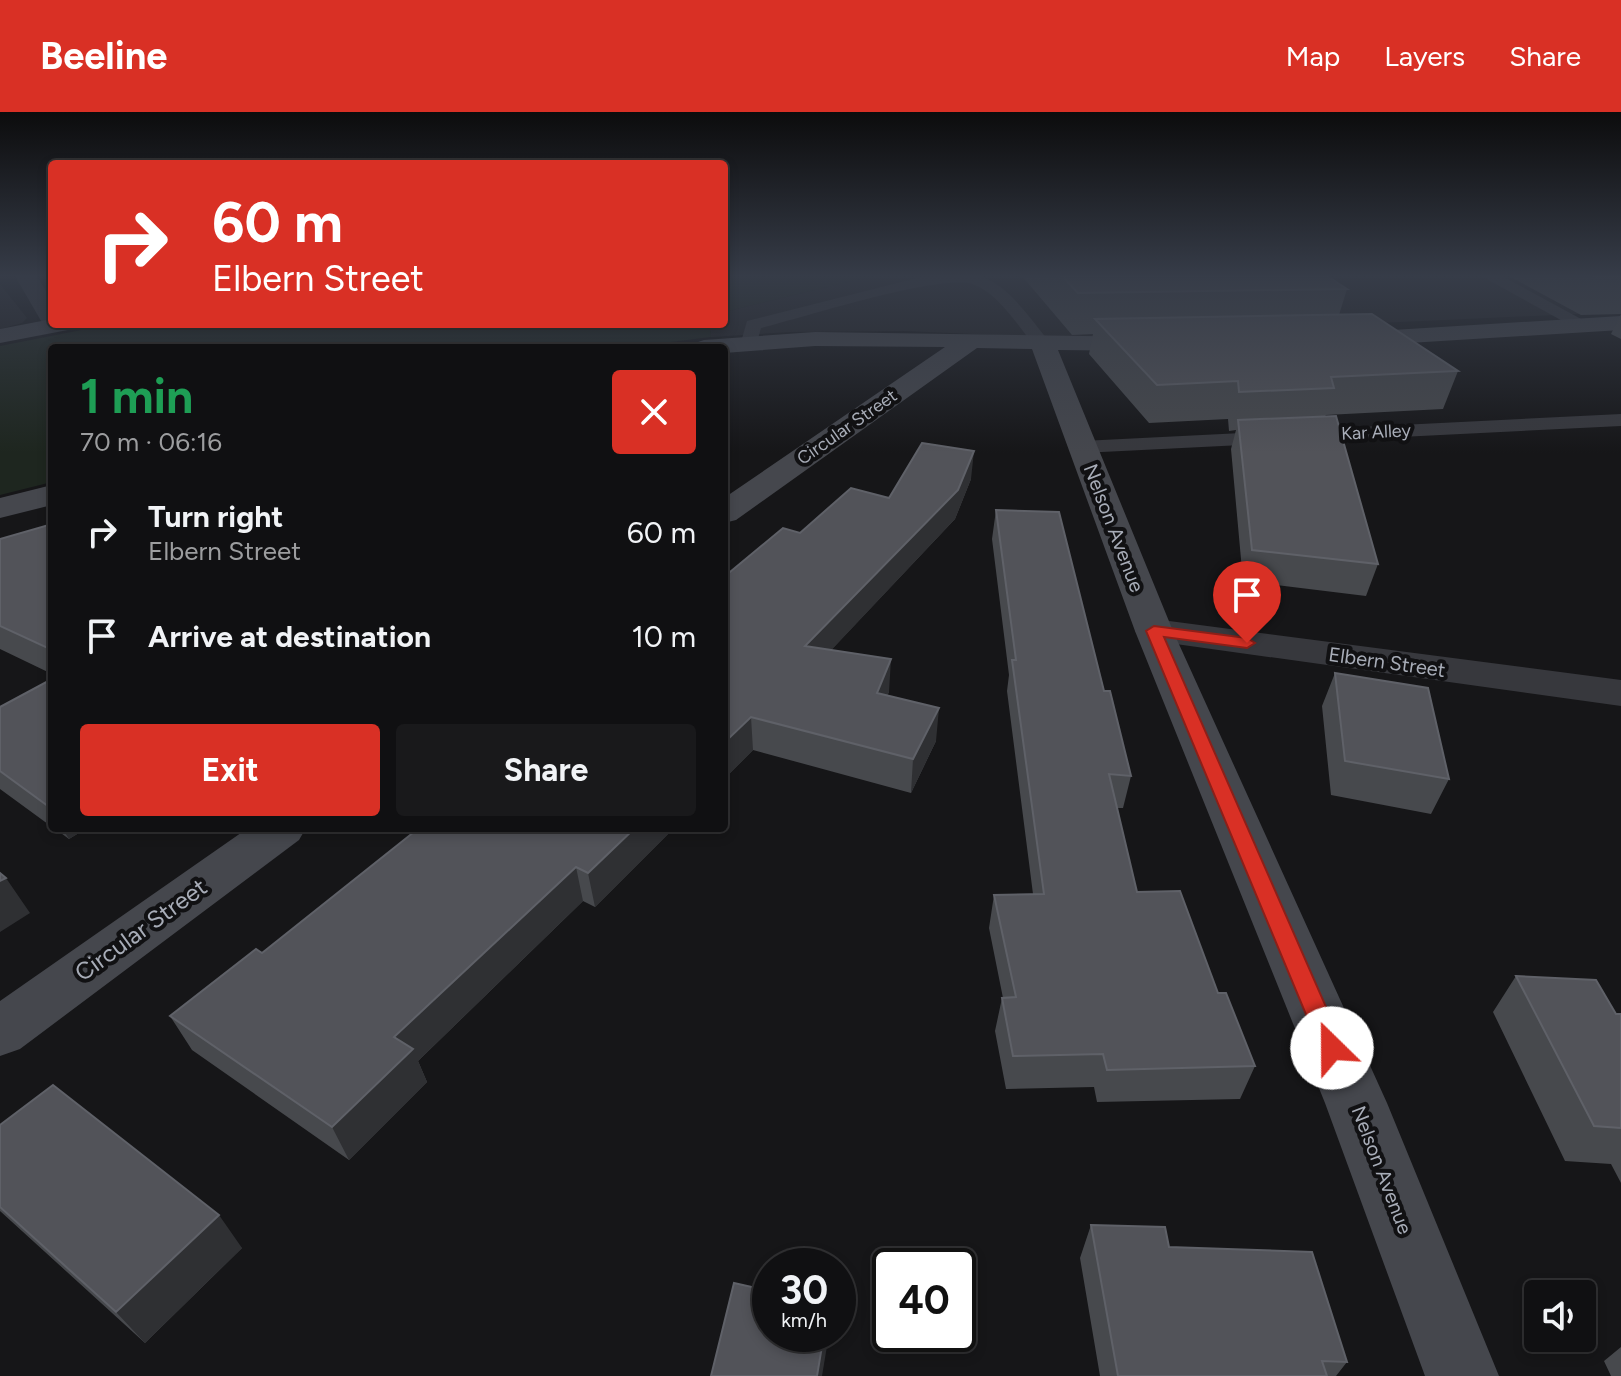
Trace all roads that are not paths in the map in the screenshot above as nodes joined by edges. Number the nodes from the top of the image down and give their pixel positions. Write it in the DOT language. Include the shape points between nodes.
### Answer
graph roads {
  1 [pos="751,335"];
  2 [pos="1034,335"];
  3 [pos="1368,335"];
  4 [pos="1425,335"];
  5 [pos="1372,338"];
  6 [pos="1313,340"];
  7 [pos="970,341"];
  8 [pos="750,342"];
  9 [pos="1180,343"];
  10 [pos="728,345"];
  11 [pos="1043,345"];
  12 [pos="1621,420"];
  13 [pos="1082,447"];
  14 [pos="48,496"];
  15 [pos="0,508"];
  16 [pos="728,510"];
  17 [pos="1154,631"];
  18 [pos="1621,693"];
  19 [pos="276,832"];
  20 [pos="0,1032"];
  21 [pos="1462,1376"];
  1 -- 8 [label="lane"];
  2 -- 11 [label="lane"];
  3 -- 5 [label="lane"];
  4 -- 5 [label="street"];
  5 -- 6 [label="street"];
  7 -- 8 [label="street"];
  7 -- 11 [label="street"];
  7 -- 16 [label="street, Circular Street"];
  8 -- 10 [label="street"];
  9 -- 11 [label="street"];
  11 -- 13 [label="street, Nelson Avenue"];
  12 -- 13 [label="lane, Kar Alley"];
  13 -- 17 [label="street, Nelson Avenue"];
  14 -- 15 [label="street"];
  17 -- 18 [label="street, Elbern Street"];
  17 -- 21 [label="street, Nelson Avenue" via="1356,1103"];
  19 -- 20 [label="street, Circular Street"];
}
